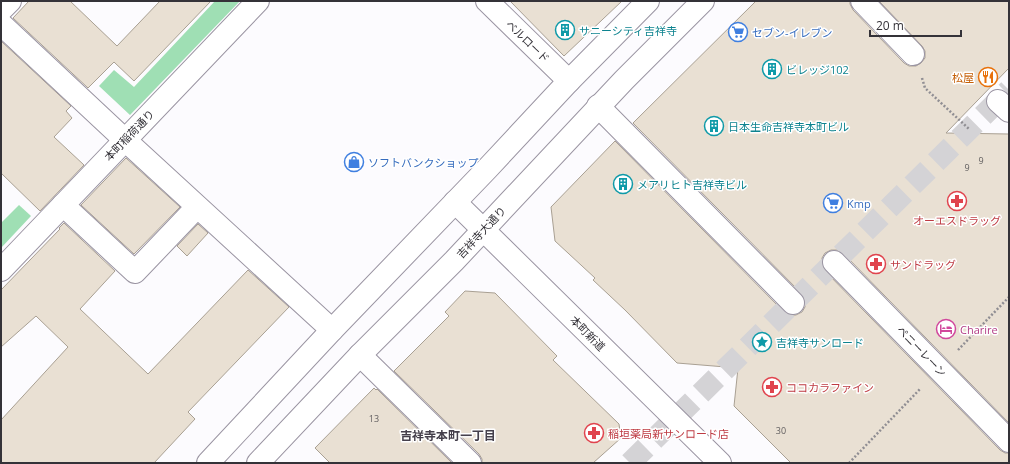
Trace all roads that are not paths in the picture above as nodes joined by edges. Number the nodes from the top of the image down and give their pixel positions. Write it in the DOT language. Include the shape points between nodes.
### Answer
graph roads {
  1 [pos="10,1"];
  2 [pos="258,1"];
  3 [pos="488,1"];
  4 [pos="648,1"];
  5 [pos="703,1"];
  6 [pos="862,1"];
  7 [pos="1,10"];
  8 [pos="1,24"];
  9 [pos="913,54"];
  10 [pos="569,81"];
  11 [pos="598,106"];
  12 [pos="125,140"];
  13 [pos="455,202"];
  14 [pos="62,205"];
  15 [pos="197,207"];
  16 [pos="483,230"];
  17 [pos="834,262"];
  18 [pos="1,270"];
  19 [pos="793,303"];
  20 [pos="332,330"];
  21 [pos="360,355"];
  22 [pos="1009,441"];
  23 [pos="208,463"];
  24 [pos="258,463"];
  25 [pos="470,463"];
  26 [pos="720,463"];
  1 -- 7 [label="street"];
  2 -- 12 [label="street, 本町稲荷通り"];
  3 -- 10 [label="street, ベルロード"];
  4 -- 10 [label="street"];
  5 -- 11 [label="street, 吉祥寺大通り"];
  6 -- 9 [label="street"];
  8 -- 12 [label="street"];
  10 -- 13 [label="street"];
  11 -- 16 [label="street, 吉祥寺大通り"];
  11 -- 19 [label="street"];
  12 -- 14 [label="street, 本町稲荷通り"];
  12 -- 15 [label="street"];
  13 -- 16 [label="street, 本町新道"];
  13 -- 20 [label="street"];
  14 -- 15 [label="street" via="134,272"];
  14 -- 18 [label="street, 本町稲荷通り"];
  15 -- 20 [label="street"];
  16 -- 21 [label="street, 吉祥寺大通り"];
  16 -- 26 [label="street, 本町新道"];
  17 -- 22 [label="street, ペニーレーン"];
  20 -- 23 [label="street"];
  21 -- 24 [label="street, 吉祥寺大通り"];
  21 -- 25 [label="street"];
}
